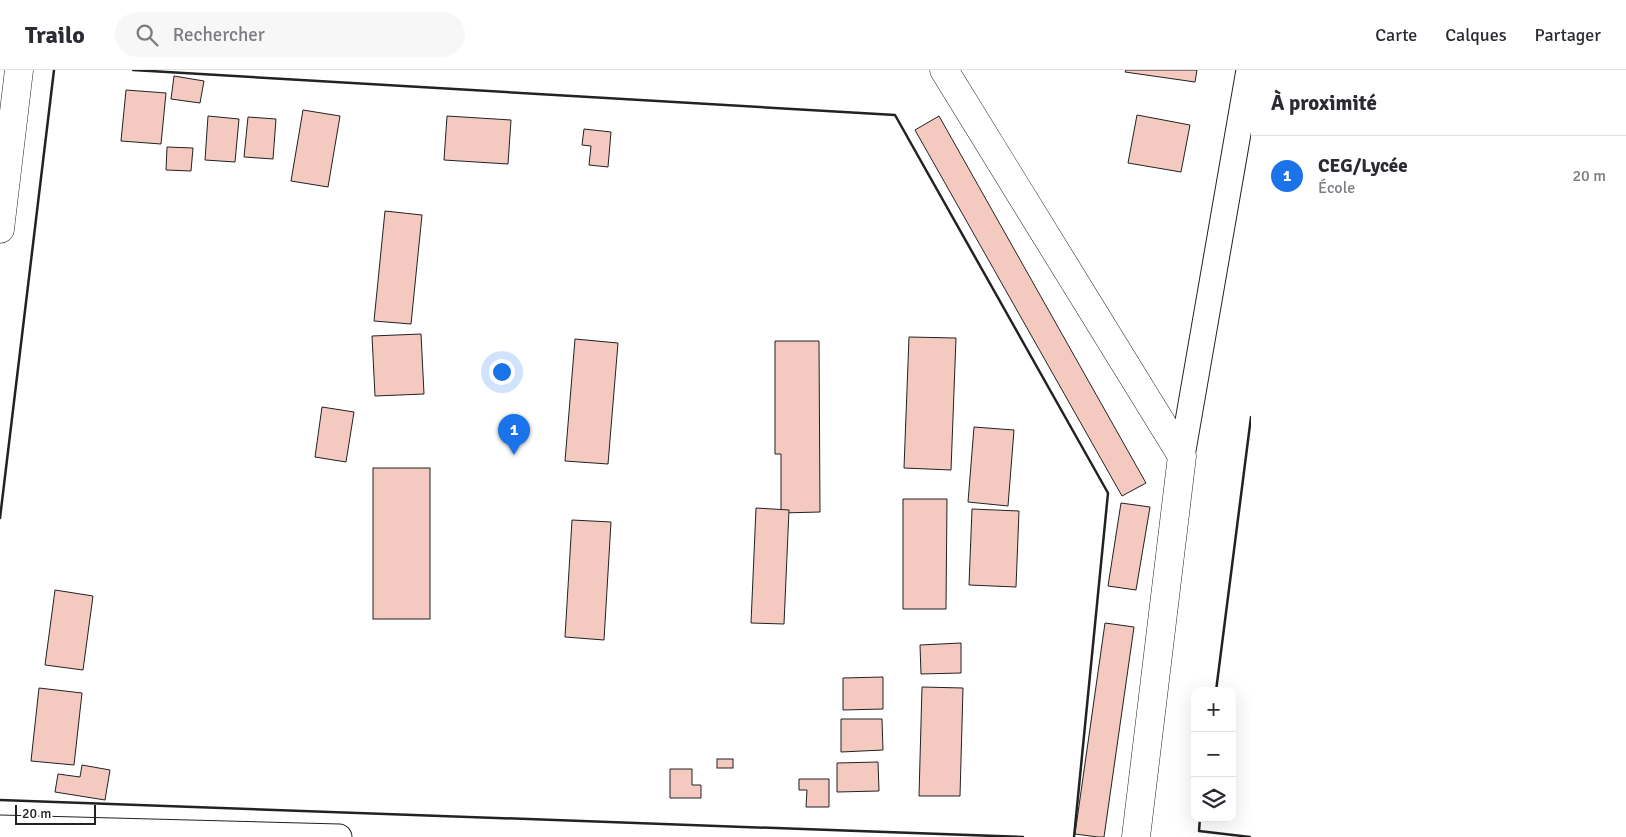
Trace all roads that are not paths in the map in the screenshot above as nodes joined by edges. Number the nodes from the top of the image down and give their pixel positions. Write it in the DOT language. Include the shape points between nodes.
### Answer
graph roads {
  1 [pos="19,70"];
  2 [pos="944,70"];
  3 [pos="1249,70"];
  4 [pos="0,230"];
  5 [pos="1182,456"];
  6 [pos="0,828"];
  7 [pos="339,837"];
  8 [pos="1136,837"];
  1 -- 4 [label="main road"];
  2 -- 5 [label="main road"];
  3 -- 5 [label="street"];
  5 -- 8 [label="main road"];
  6 -- 7 [label="street"];
}
